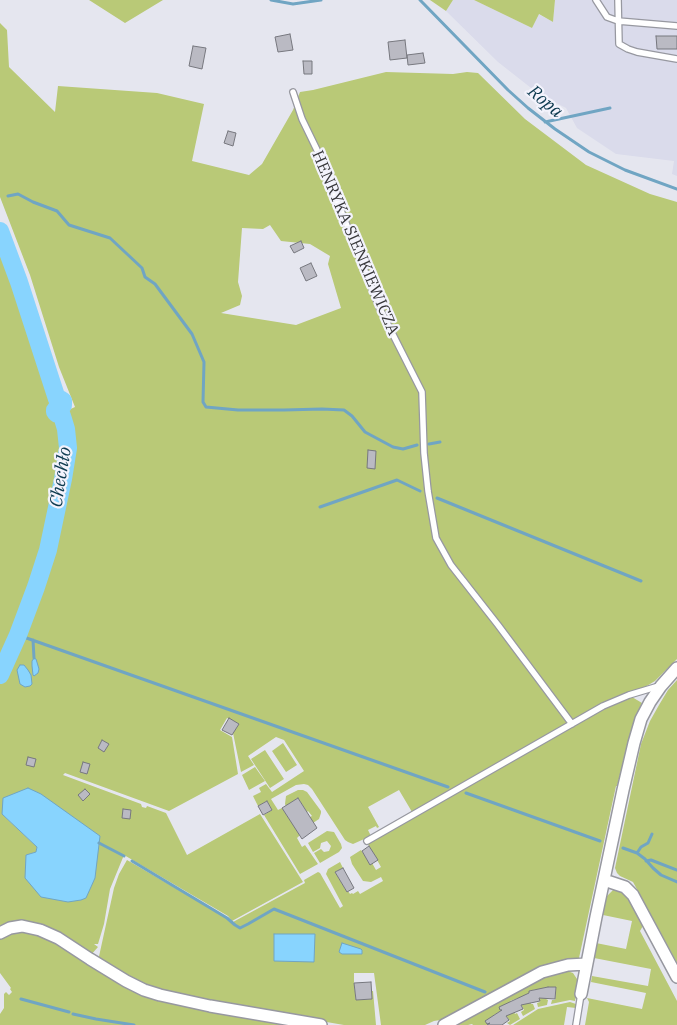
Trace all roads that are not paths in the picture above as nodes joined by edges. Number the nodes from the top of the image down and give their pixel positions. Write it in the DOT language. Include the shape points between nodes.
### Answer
graph roads {
  1 [pos="596,0"];
  2 [pos="618,0"];
  3 [pos="618,21"];
  4 [pos="677,26"];
  5 [pos="677,59"];
  6 [pos="293,92"];
  7 [pos="677,668"];
  8 [pos="661,686"];
  9 [pos="572,724"];
  10 [pos="366,842"];
  11 [pos="604,880"];
  12 [pos="0,933"];
  13 [pos="586,964"];
  14 [pos="677,977"];
  15 [pos="581,994"];
  16 [pos="322,1025"];
  17 [pos="444,1025"];
  18 [pos="576,1025"];
  1 -- 3 [label="lane" via="606,17"];
  2 -- 3 [label="lane"];
  3 -- 4 [label="lane"];
  3 -- 5 [label="lane" via="619,44 637,52"];
  6 -- 9 [label="lane, HENRYKA SIENKIEWICZA" via="380,309 422,392 424,453 436,538 451,565"];
  7 -- 8 [label="street"];
  8 -- 9 [label="lane" via="603,706"];
  8 -- 11 [label="street" via="650,702 634,743"];
  9 -- 10 [label="lane"];
  11 -- 13 [label="street"];
  11 -- 14 [label="street" via="625,887 633,895"];
  12 -- 16 [label="street" via="22,926 40,930 144,990 210,1006"];
  13 -- 15 [label="street"];
  13 -- 17 [label="street" via="542,972"];
  15 -- 18 [label="lane"];
}
